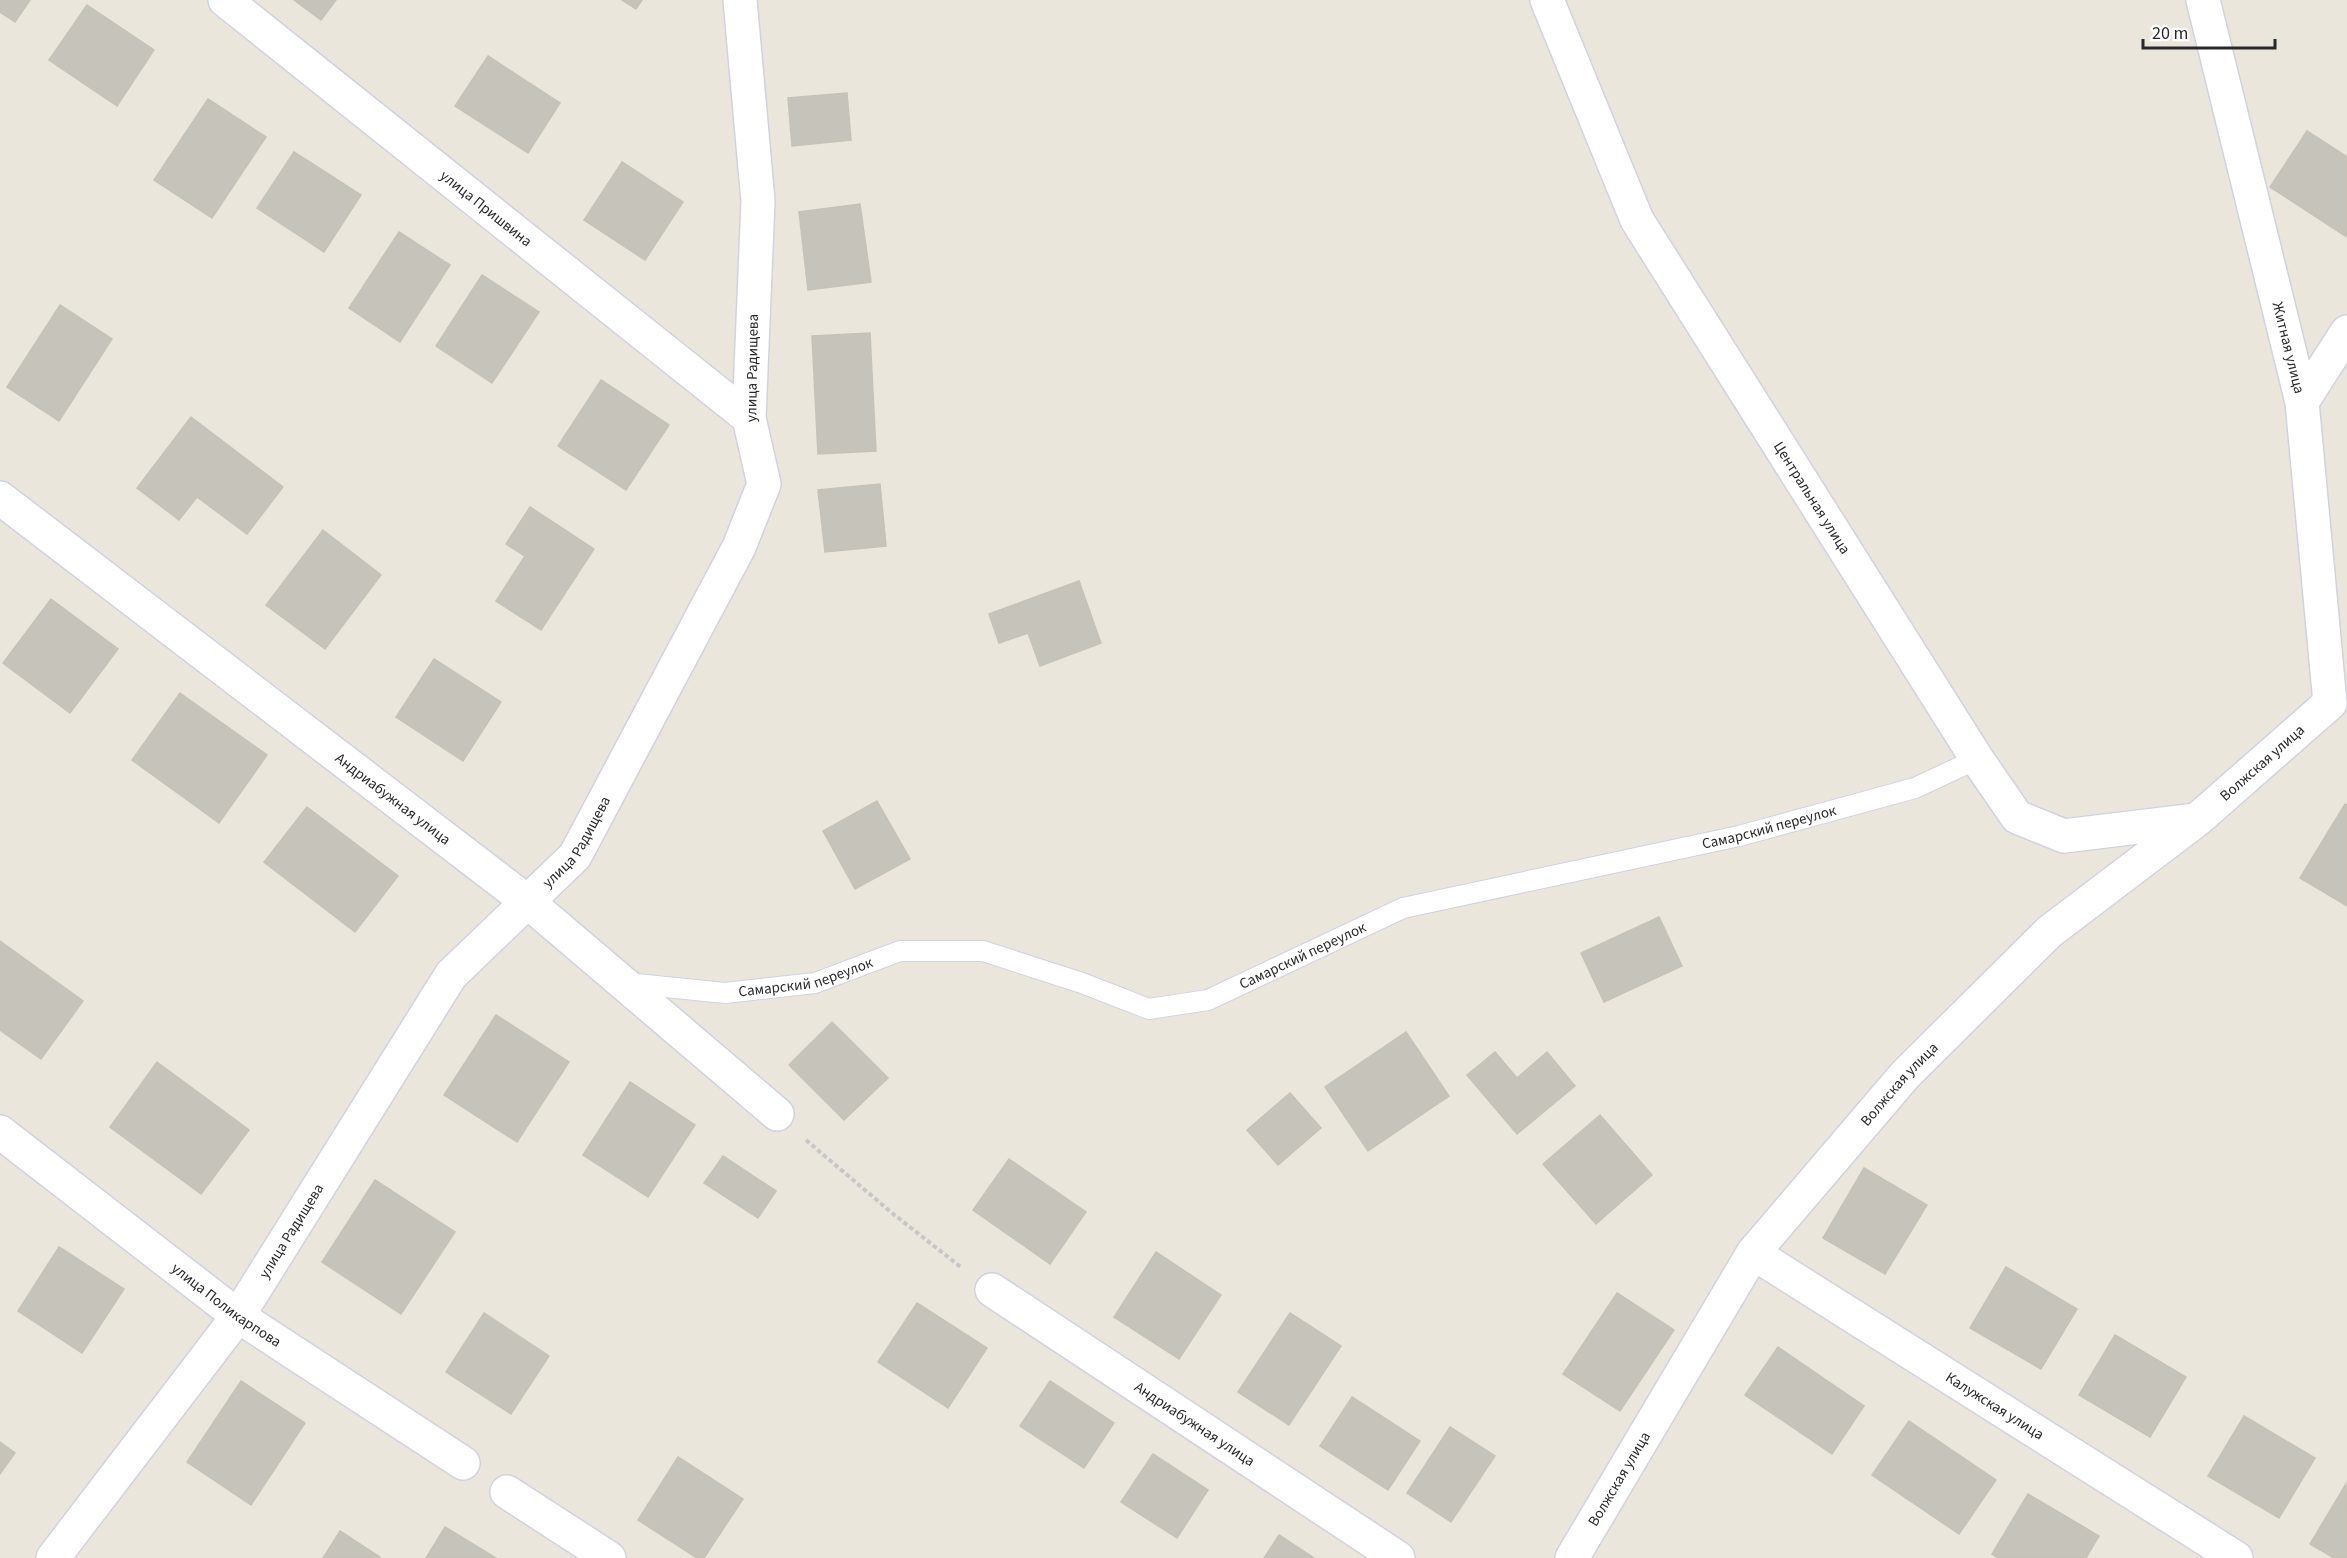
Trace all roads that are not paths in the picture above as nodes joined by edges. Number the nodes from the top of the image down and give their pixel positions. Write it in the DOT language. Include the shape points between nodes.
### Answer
graph roads {
  1 [pos="225,0"];
  2 [pos="740,0"];
  3 [pos="1547,0"];
  4 [pos="2203,0"];
  5 [pos="2347,332"];
  6 [pos="2302,402"];
  7 [pos="748,418"];
  8 [pos="0,498"];
  9 [pos="2339,709"];
  10 [pos="1977,759"];
  11 [pos="2198,819"];
  12 [pos="528,902"];
  13 [pos="624,983"];
  14 [pos="777,1114"];
  15 [pos="0,1132"];
  16 [pos="1753,1253"];
  17 [pos="992,1290"];
  18 [pos="238,1316"];
  19 [pos="463,1463"];
  20 [pos="507,1492"];
  21 [pos="53,1558"];
  22 [pos="609,1558"];
  23 [pos="1398,1558"];
  24 [pos="1572,1558"];
  25 [pos="2236,1558"];
  1 -- 7 [label="street, улица Пришвина"];
  2 -- 7 [label="street, улица Радищева" via="758,201"];
  3 -- 10 [label="street, Центральная улица" via="1637,220"];
  4 -- 6 [label="street, Житная улица"];
  5 -- 6 [label="street"];
  6 -- 9 [label="street, Житная улица"];
  7 -- 12 [label="street, улица Радищева" via="764,484 739,547 575,856"];
  8 -- 12 [label="street, Андриабужная улица"];
  9 -- 11 [label="street, Волжская улица"];
  10 -- 11 [label="street, Центральная улица" via="2017,817 2064,836"];
  10 -- 13 [label="lane, Самарский переулок" via="1916,788 1739,836 1403,908 1208,1000 1149,1009 983,951 900,951 815,983 725,993"];
  11 -- 16 [label="street, Волжская улица" via="2049,932 1905,1075"];
  12 -- 13 [label="street, Андриабужная улица"];
  12 -- 18 [label="street, улица Радищева" via="451,975"];
  13 -- 14 [label="street, Андриабужная улица"];
  15 -- 18 [label="street, улица Поликарпова"];
  16 -- 24 [label="street, Волжская улица"];
  16 -- 25 [label="street, Калужская улица"];
  17 -- 23 [label="street, Андриабужная улица"];
  18 -- 19 [label="street, улица Поликарпова"];
  18 -- 21 [label="street, улица Радищева"];
  20 -- 22 [label="street"];
}
